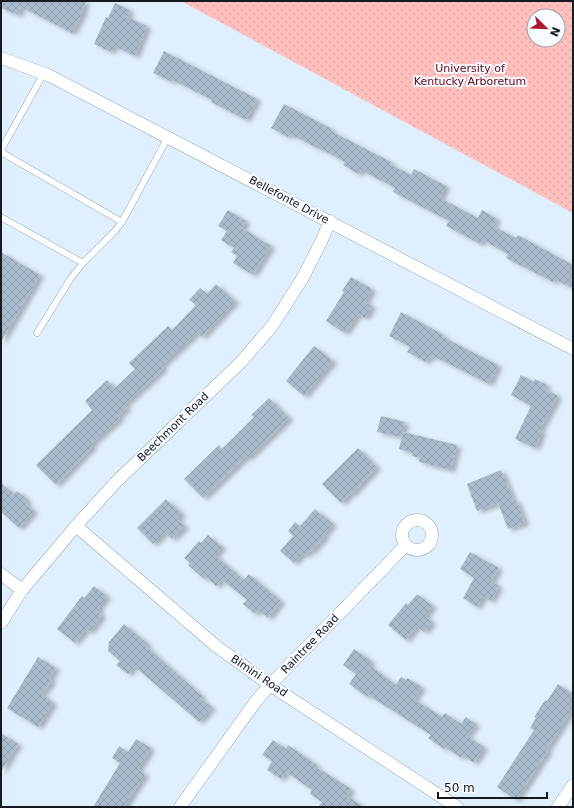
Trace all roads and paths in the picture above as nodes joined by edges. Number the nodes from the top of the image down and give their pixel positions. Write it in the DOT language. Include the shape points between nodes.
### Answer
graph roads {
  1 [pos="1,58"];
  2 [pos="44,73"];
  3 [pos="168,137"];
  4 [pos="1,151"];
  5 [pos="1,217"];
  6 [pos="330,221"];
  7 [pos="122,222"];
  8 [pos="83,263"];
  9 [pos="37,333"];
  10 [pos="573,350"];
  11 [pos="76,526"];
  12 [pos="406,545"];
  13 [pos="1,574"];
  14 [pos="22,590"];
  15 [pos="1,623"];
  16 [pos="270,684"];
  17 [pos="573,785"];
  18 [pos="180,807"];
  19 [pos="457,807"];
  20 [pos="558,807"];
  1 -- 2 [label="street, Bellefonte Drive"];
  2 -- 3 [label="street, Bellefonte Drive"];
  2 -- 4 [label="lane"];
  3 -- 6 [label="street, Bellefonte Drive"];
  3 -- 7 [label="lane"];
  4 -- 7 [label="lane"];
  5 -- 8 [label="lane"];
  6 -- 10 [label="street, Bellefonte Drive"];
  6 -- 11 [label="street, Beechmont Road" via="302,279 272,326 241,362 117,481"];
  7 -- 8 [label="lane"];
  8 -- 9 [label="lane"];
  11 -- 14 [label="street, Beechmont Road"];
  11 -- 16 [label="street, Bimini Road" via="216,646"];
  12 -- 16 [label="street, Raintree Road"];
  13 -- 14 [label="street"];
  14 -- 15 [label="street, Beechmont Road"];
  16 -- 18 [label="street, Raintree Road"];
  16 -- 19 [label="street, Bimini Road"];
  17 -- 20 [label="street"];
}
